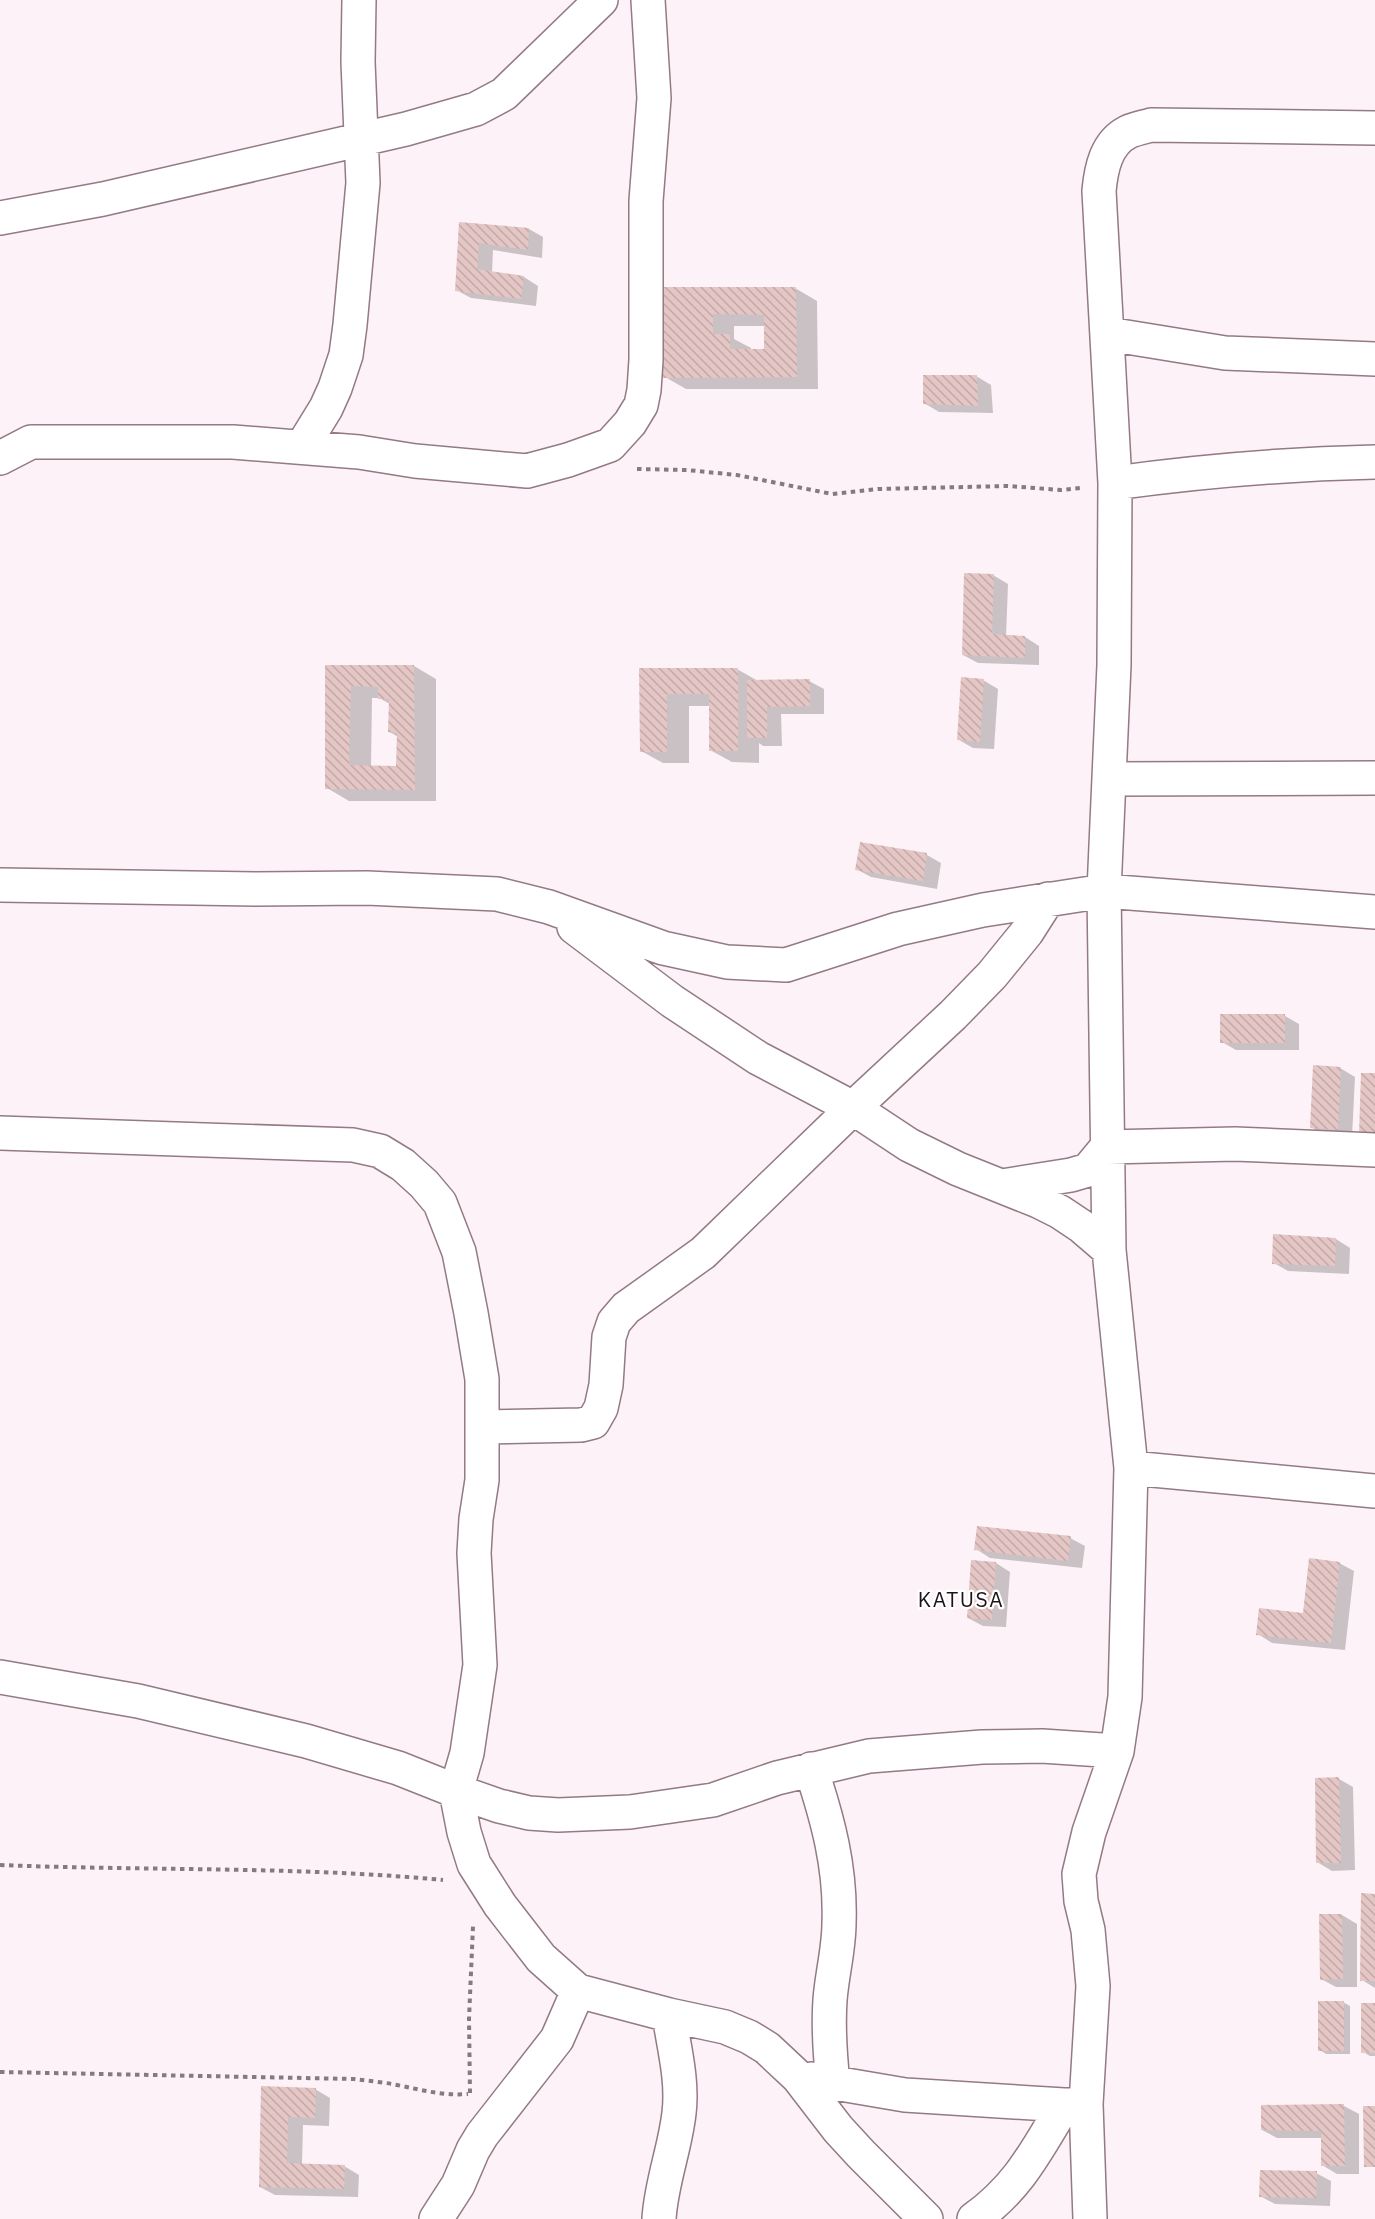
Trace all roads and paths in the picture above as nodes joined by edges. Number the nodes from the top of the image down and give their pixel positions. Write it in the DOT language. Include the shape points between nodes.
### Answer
graph roads {
  1 [pos="359,0"];
  2 [pos="601,0"];
  3 [pos="648,0"];
  4 [pos="1375,128"];
  5 [pos="361,140"];
  6 [pos="0,218"];
  7 [pos="1108,334"];
  8 [pos="1375,359"];
  9 [pos="15,440"];
  10 [pos="302,447"];
  11 [pos="0,458"];
  12 [pos="1375,462"];
  13 [pos="635,469"];
  14 [pos="1115,483"];
  15 [pos="1375,778"];
  16 [pos="1109,779"];
  17 [pos="0,885"];
  18 [pos="1104,891"];
  19 [pos="1048,899"];
  20 [pos="549,908"];
  21 [pos="1375,912"];
  22 [pos="853,1108"];
  23 [pos="0,1133"];
  24 [pos="1107,1147"];
  25 [pos="1375,1150"];
  26 [pos="1002,1186"];
  27 [pos="1109,1250"];
  28 [pos="482,1427"];
  29 [pos="1131,1468"];
  30 [pos="1375,1491"];
  31 [pos="0,1677"];
  32 [pos="1117,1751"];
  33 [pos="811,1769"];
  34 [pos="456,1791"];
  35 [pos="474,1864"];
  36 [pos="0,1865"];
  37 [pos="473,1919"];
  38 [pos="578,1990"];
  39 [pos="669,2015"];
  40 [pos="0,2072"];
  41 [pos="798,2077"];
  42 [pos="833,2083"];
  43 [pos="479,2090"];
  44 [pos="470,2094"];
  45 [pos="1075,2105"];
  46 [pos="436,2219"];
  47 [pos="659,2219"];
  48 [pos="926,2219"];
  49 [pos="974,2219"];
  50 [pos="1090,2219"];
  1 -- 5 [label="street"];
  2 -- 5 [label="street" via="504,94 476,109"];
  3 -- 10 [label="street" via="654,98 646,201 646,360 641,405 630,423 610,445 527,471"];
  4 -- 7 [label="street" via="1151,125 1126,132 1108,150 1099,191"];
  5 -- 6 [label="street" via="103,199"];
  5 -- 10 [label="street" via="363,183 346,355 326,408"];
  7 -- 8 [label="street" via="1226,353"];
  7 -- 14 [label="street"];
  9 -- 10 [label="street" via="233,442"];
  9 -- 11 [label="street"];
  12 -- 14 [label="street" via="1291,464"];
  13 -- 14 [label="path" via="737,475 832,494 1008,486 1061,490"];
  14 -- 16 [label="street"];
  15 -- 16 [label="street"];
  16 -- 18 [label="street"];
  17 -- 20 [label="street" via="367,888 496,894"];
  18 -- 19 [label="street"];
  18 -- 21 [label="street"];
  18 -- 24 [label="street"];
  19 -- 20 [label="street" via="898,929 786,965 727,962 663,948"];
  19 -- 22 [label="street" via="992,975"];
  20 -- 22 [label="street" via="672,1001 749,1052"];
  22 -- 26 [label="street" via="909,1145"];
  22 -- 28 [label="street" via="703,1252 626,1308 614,1322 609,1337 606,1385 593,1422"];
  23 -- 28 [label="street" via="353,1144 380,1151 404,1165 440,1203 459,1252 482,1379"];
  24 -- 25 [label="street" via="1235,1144"];
  24 -- 26 [label="street" via="1088,1170"];
  24 -- 27 [label="street"];
  26 -- 27 [label="street" via="1060,1212"];
  27 -- 29 [label="street"];
  28 -- 34 [label="street" via="482,1480 474,1553 480,1665 467,1753"];
  29 -- 30 [label="street"];
  29 -- 32 [label="street" via="1125,1697"];
  31 -- 34 [label="street" via="138,1701 306,1741 398,1768"];
  32 -- 33 [label="street" via="982,1747 869,1756"];
  32 -- 45 [label="street" via="1079,1874 1093,1986"];
  33 -- 34 [label="street" via="713,1800 587,1815 530,1813"];
  33 -- 42 [label="street" via="830,1829 838,1880 839,1923 828,2035"];
  34 -- 35 [label="street"];
  35 -- 36 [label="path" via="474,1883 298,1870"];
  35 -- 38 [label="street" via="541,1958"];
  37 -- 44 [label="path"];
  38 -- 39 [label="street"];
  38 -- 46 [label="street" via="557,2038 482,2135"];
  39 -- 41 [label="street" via="725,2027 749,2037"];
  39 -- 47 [label="street" via="680,2111"];
  40 -- 44 [label="path" via="354,2079 426,2093"];
  41 -- 42 [label="street"];
  41 -- 48 [label="street" via="838,2129"];
  42 -- 45 [label="street" via="914,2096"];
  43 -- 44 [label="path"];
  45 -- 49 [label="street" via="1017,2181"];
  45 -- 50 [label="street"];
}
